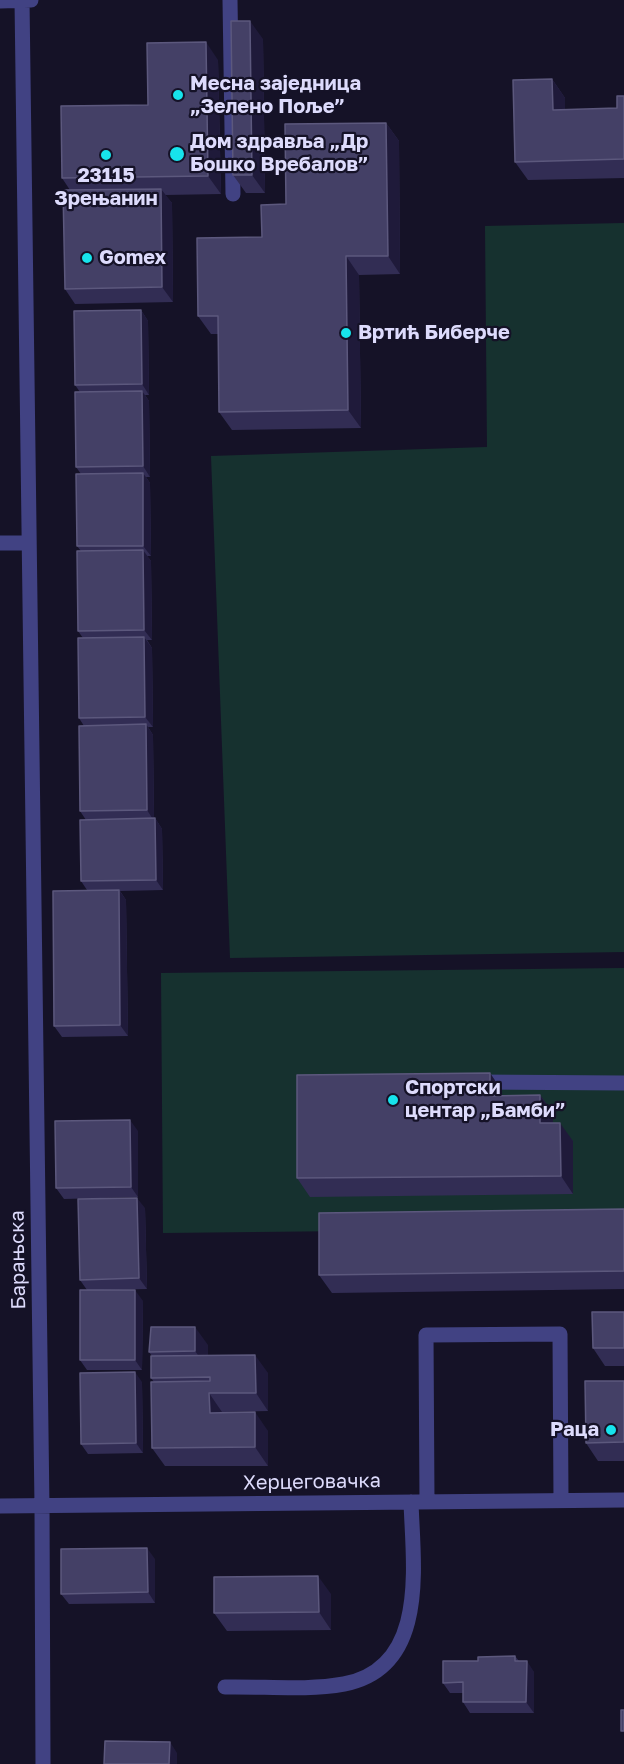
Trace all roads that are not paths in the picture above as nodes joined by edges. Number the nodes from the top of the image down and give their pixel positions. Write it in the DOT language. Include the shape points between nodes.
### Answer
graph roads {
  1 [pos="21,0"];
  2 [pos="31,0"];
  3 [pos="230,0"];
  4 [pos="0,1"];
  5 [pos="233,194"];
  6 [pos="0,543"];
  7 [pos="28,543"];
  8 [pos="460,1083"];
  9 [pos="624,1083"];
  10 [pos="561,1500"];
  11 [pos="624,1500"];
  12 [pos="411,1502"];
  13 [pos="427,1502"];
  14 [pos="0,1506"];
  15 [pos="42,1506"];
  16 [pos="225,1687"];
  17 [pos="43,1764"];
  1 -- 2 [label="street"];
  1 -- 4 [label="street"];
  1 -- 7 [label="street, Барањска"];
  3 -- 5 [label="street"];
  6 -- 7 [label="street"];
  7 -- 15 [label="street, Барањска"];
  8 -- 9 [label="street"];
  10 -- 11 [label="street, Херцеговачка"];
  10 -- 13 [label="street, Херцеговачка"];
  10 -- 13 [label="street" via="560,1334 426,1335"];
  12 -- 13 [label="street, Херцеговачка"];
  12 -- 15 [label="street, Херцеговачка"];
  12 -- 16 [label="street" via="413,1590 407,1628 393,1656 369,1676 344,1684"];
  14 -- 15 [label="street, Херцеговачка"];
  15 -- 17 [label="street, Барањска"];
}
